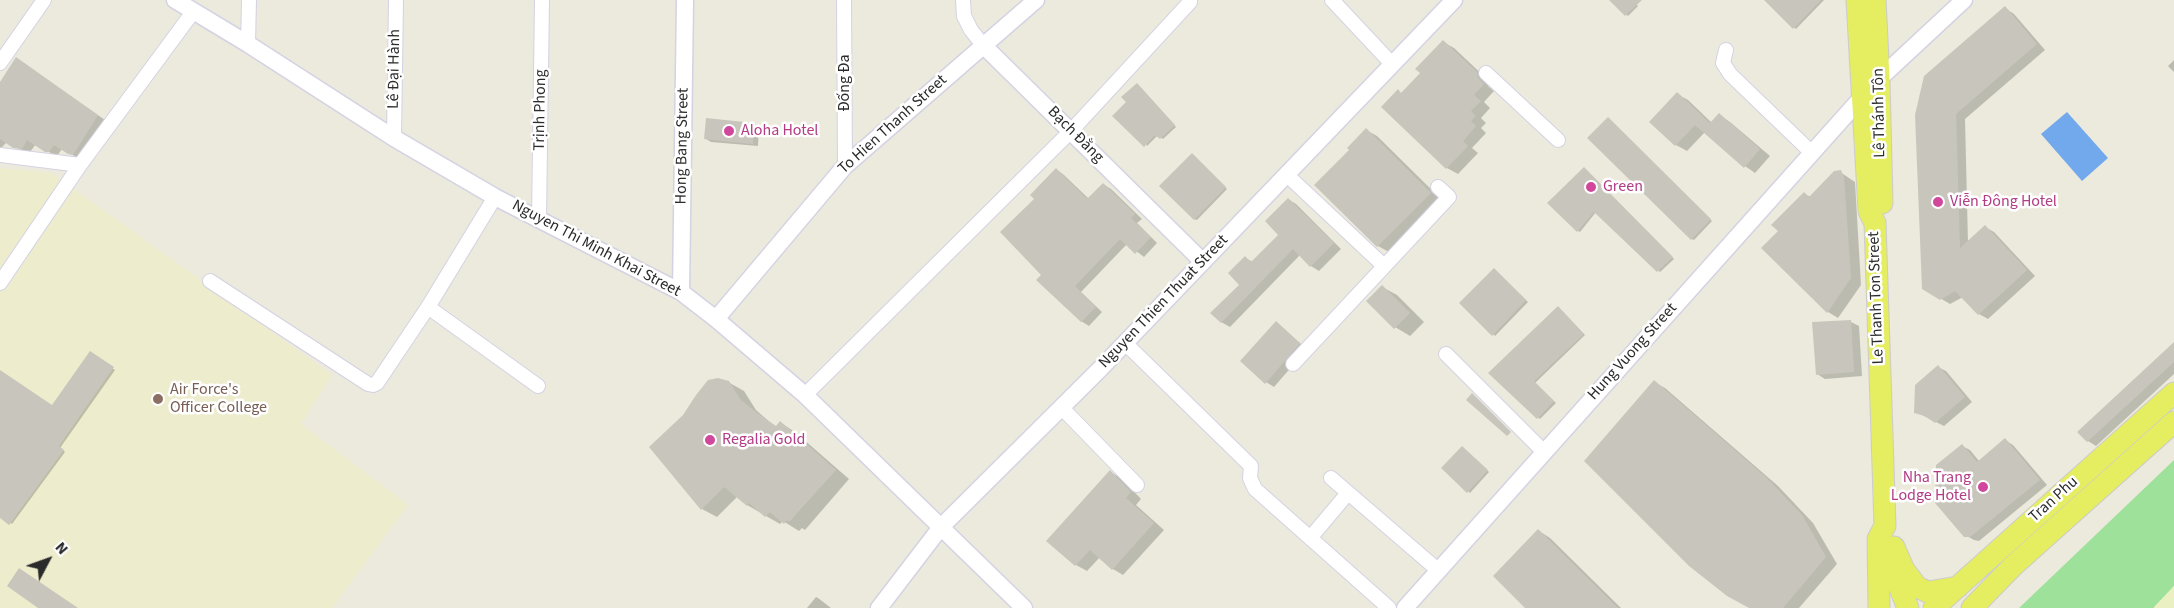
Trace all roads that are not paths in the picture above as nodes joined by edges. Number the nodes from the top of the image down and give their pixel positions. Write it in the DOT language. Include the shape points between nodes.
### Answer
graph roads {
  1 [pos="44,0"];
  2 [pos="175,0"];
  3 [pos="249,0"];
  4 [pos="396,0"];
  5 [pos="542,0"];
  6 [pos="685,0"];
  7 [pos="844,0"];
  8 [pos="963,0"];
  9 [pos="1036,0"];
  10 [pos="1332,0"];
  11 [pos="1454,0"];
  12 [pos="1857,0"];
  13 [pos="1875,0"];
  14 [pos="1964,0"];
  15 [pos="1190,2"];
  16 [pos="194,12"];
  17 [pos="248,44"];
  18 [pos="983,45"];
  19 [pos="1726,50"];
  20 [pos="0,63"];
  21 [pos="1392,64"];
  22 [pos="1486,73"];
  23 [pos="1879,79"];
  24 [pos="1862,97"];
  25 [pos="1071,131"];
  26 [pos="394,138"];
  27 [pos="1558,140"];
  28 [pos="1812,153"];
  29 [pos="0,155"];
  30 [pos="80,165"];
  31 [pos="845,166"];
  32 [pos="1287,175"];
  33 [pos="1438,187"];
  34 [pos="495,197"];
  35 [pos="539,220"];
  36 [pos="1875,223"];
  37 [pos="1203,262"];
  38 [pos="1384,266"];
  39 [pos="210,281"];
  40 [pos="0,283"];
  41 [pos="681,292"];
  42 [pos="428,307"];
  43 [pos="716,318"];
  44 [pos="1125,343"];
  45 [pos="1446,354"];
  46 [pos="1293,364"];
  47 [pos="538,386"];
  48 [pos="2174,393"];
  49 [pos="805,395"];
  50 [pos="1061,407"];
  51 [pos="2174,422"];
  52 [pos="1544,452"];
  53 [pos="1331,478"];
  54 [pos="1137,485"];
  55 [pos="1348,493"];
  56 [pos="1885,526"];
  57 [pos="941,527"];
  58 [pos="1311,537"];
  59 [pos="1894,547"];
  60 [pos="1439,571"];
  61 [pos="1958,587"];
  62 [pos="879,608"];
  63 [pos="1024,608"];
  64 [pos="1389,608"];
  65 [pos="1405,608"];
  66 [pos="1879,608"];
  67 [pos="1908,608"];
  68 [pos="1934,608"];
  69 [pos="1972,608"];
  1 -- 20 [label="street"];
  2 -- 16 [label="street, Nguyen Thi Minh Khai Street"];
  3 -- 17 [label="street"];
  4 -- 26 [label="street, Lê Đại Hành"];
  5 -- 35 [label="street, Trịnh Phong"];
  6 -- 41 [label="street, Hong Bang Street"];
  7 -- 31 [label="street, Đống Đa"];
  8 -- 18 [label="street, Bạch Đằng" via="964,16"];
  9 -- 18 [label="street, To Hien Thanh Street"];
  10 -- 21 [label="street"];
  11 -- 21 [label="street, Nguyen Thien Thuat Street"];
  12 -- 24 [label="main road, Le Thanh Ton Street"];
  13 -- 23 [label="main road, Lê Thánh Tôn"];
  14 -- 23 [label="street"];
  15 -- 25 [label="street"];
  16 -- 17 [label="street, Nguyen Thi Minh Khai Street"];
  16 -- 30 [label="street"];
  17 -- 26 [label="street, Nguyen Thi Minh Khai Street"];
  18 -- 25 [label="street, Bạch Đằng"];
  18 -- 31 [label="street, To Hien Thanh Street"];
  19 -- 28 [label="street" via="1723,63 1730,74"];
  21 -- 32 [label="street, Nguyen Thien Thuat Street"];
  22 -- 27 [label="street"];
  23 -- 24 [label="main road"];
  23 -- 36 [label="main road, Lê Thánh Tôn" via="1882,211"];
  24 -- 28 [label="street, Hung Vuong Street"];
  24 -- 36 [label="main road, Le Thanh Ton Street" via="1869,211"];
  25 -- 37 [label="street, Bạch Đằng"];
  25 -- 49 [label="street"];
  26 -- 34 [label="street, Nguyen Thi Minh Khai Street"];
  28 -- 52 [label="street, Hung Vuong Street"];
  29 -- 30 [label="street"];
  30 -- 40 [label="street"];
  31 -- 43 [label="street, To Hien Thanh Street"];
  32 -- 37 [label="street, Nguyen Thien Thuat Street"];
  32 -- 38 [label="street"];
  33 -- 38 [label="street" via="1449,197"];
  34 -- 35 [label="street, Nguyen Thi Minh Khai Street"];
  34 -- 42 [label="street"];
  35 -- 41 [label="street, Nguyen Thi Minh Khai Street"];
  36 -- 56 [label="main road, Le Thanh Ton Street"];
  37 -- 44 [label="street, Nguyen Thien Thuat Street"];
  38 -- 46 [label="street"];
  39 -- 42 [label="street" via="373,385"];
  41 -- 43 [label="street, Nguyen Thi Minh Khai Street"];
  42 -- 47 [label="street"];
  43 -- 49 [label="street, Nguyen Thi Minh Khai Street"];
  44 -- 50 [label="street, Nguyen Thien Thuat Street"];
  44 -- 58 [label="street" via="1251,466 1250,478 1255,489"];
  45 -- 52 [label="street"];
  48 -- 61 [label="main road, Tran Phu"];
  49 -- 57 [label="street, Nguyen Thi Minh Khai Street"];
  50 -- 54 [label="street"];
  50 -- 57 [label="street, Nguyen Thien Thuat Street"];
  51 -- 69 [label="main road, Tran Phu" via="2013,566"];
  52 -- 60 [label="street, Hung Vuong Street"];
  53 -- 55 [label="street"];
  55 -- 58 [label="street"];
  55 -- 60 [label="street"];
  56 -- 59 [label="main road"];
  56 -- 66 [label="main road" via="1878,539"];
  57 -- 62 [label="street, Nguyen Thien Thuat Street"];
  57 -- 63 [label="street, Nguyen Thi Minh Khai Street"];
  58 -- 64 [label="street"];
  59 -- 61 [label="main road" via="1917,587 1928,591"];
  59 -- 67 [label="main road" via="1895,573"];
  60 -- 65 [label="street, Hung Vuong Street"];
  61 -- 68 [label="main road, Tran Phu"];
}
